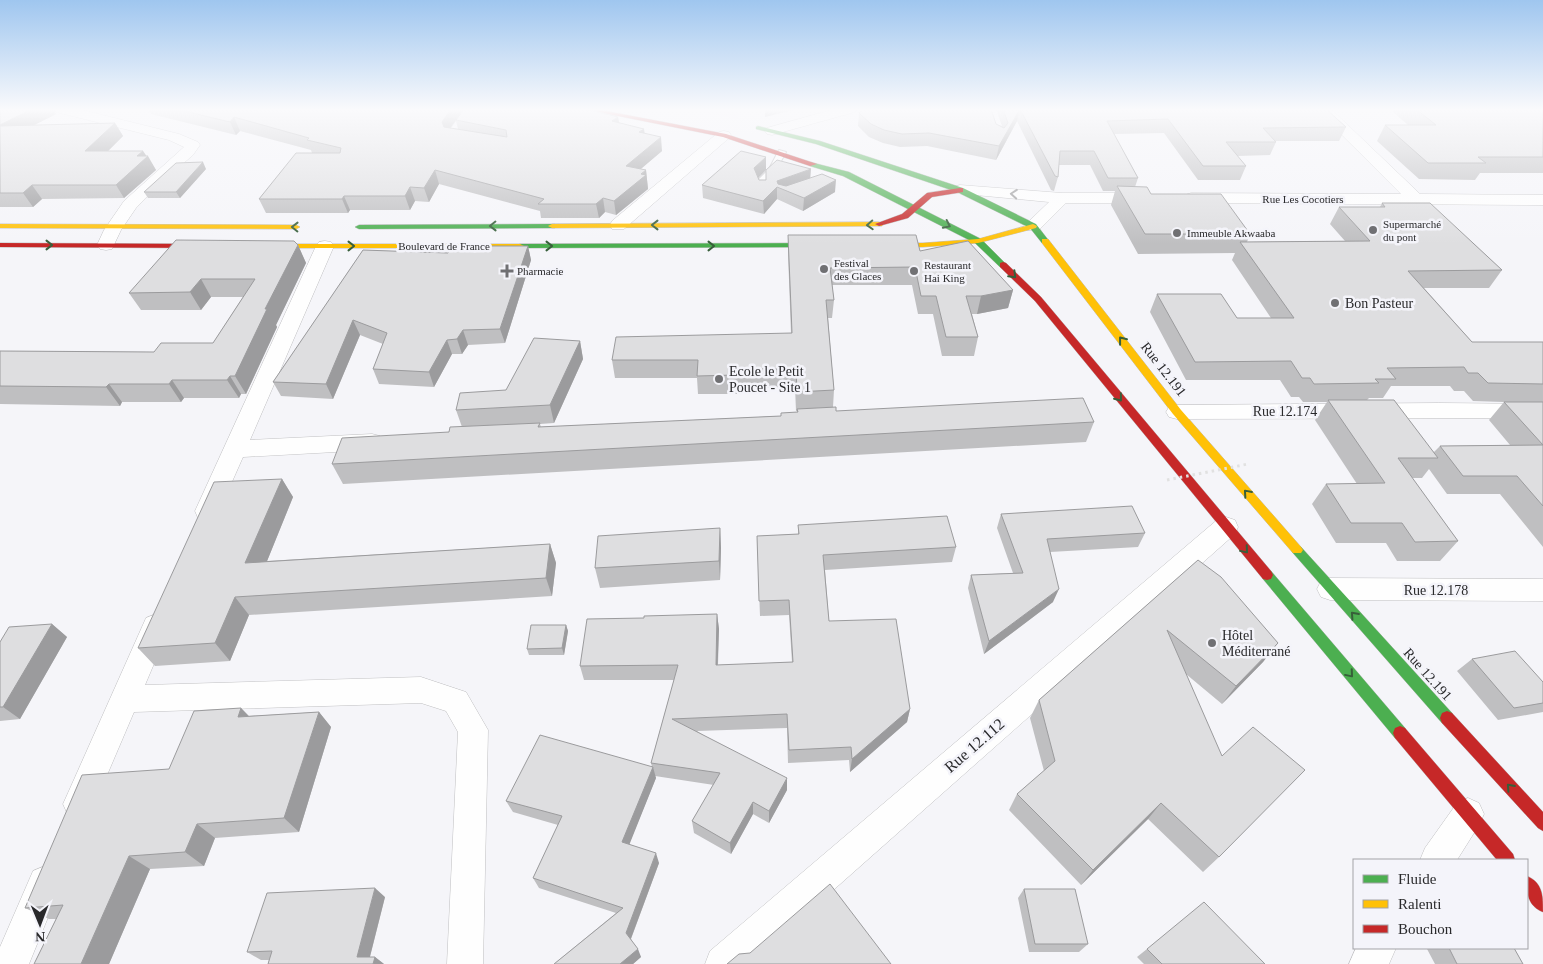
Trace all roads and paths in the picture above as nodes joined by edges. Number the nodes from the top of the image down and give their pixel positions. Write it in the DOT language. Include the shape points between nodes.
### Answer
graph roads {
  1 [pos="186,154"];
  2 [pos="702,154"];
  3 [pos="781,154"];
  4 [pos="788,154"];
  5 [pos="851,154"];
  6 [pos="1369,154"];
  7 [pos="846,174"];
  8 [pos="833,179"];
  9 [pos="762,189"];
  10 [pos="960,190"];
  11 [pos="1062,198"];
  12 [pos="1416,200"];
  13 [pos="1543,200"];
  14 [pos="915,209"];
  15 [pos="618,225"];
  16 [pos="0,226"];
  17 [pos="113,226"];
  18 [pos="1033,226"];
  19 [pos="303,227"];
  20 [pos="343,228"];
  21 [pos="978,241"];
  22 [pos="833,245"];
  23 [pos="873,245"];
  24 [pos="2,246"];
  25 [pos="106,246"];
  26 [pos="215,246"];
  27 [pos="245,246"];
  28 [pos="325,246"];
  29 [pos="1543,411"];
  30 [pos="1178,412"];
  31 [pos="393,441"];
  32 [pos="234,449"];
  33 [pos="1248,464"];
  34 [pos="1167,480"];
  35 [pos="1226,527"];
  36 [pos="199,529"];
  37 [pos="1330,589"];
  38 [pos="1543,590"];
  39 [pos="167,601"];
  40 [pos="124,699"];
  41 [pos="1468,814"];
  42 [pos="1543,823"];
  43 [pos="69,827"];
  44 [pos="1438,859"];
  45 [pos="1506,859"];
  46 [pos="54,863"];
  47 [pos="1528,885"];
  48 [pos="1543,904"];
  49 [pos="1377,949"];
  50 [pos="11,964"];
  51 [pos="465,964"];
  52 [pos="723,964"];
  53 [pos="1367,964"];
  1 -- 17 [label="street" via="135,197"];
  2 -- 15 [label="street"];
  3 -- 9 [label="lane" via="760,182"];
  4 -- 7 [label="main road"];
  5 -- 10 [label="main road, Rue 12.191"];
  6 -- 12 [label="street"];
  7 -- 8 [label="lane"];
  7 -- 14 [label="main road"];
  11 -- 10 [label="street, Rue Les Cocotiers, one-way"];
  10 -- 14 [label="main road, Boulevard de France" via="934,194 922,200"];
  10 -- 18 [label="main road, Rue 12.191"];
  11 -- 12 [label="street, Rue Les Cocotiers"];
  11 -- 18 [label="street"];
  12 -- 13 [label="street, Rue Les Cocotiers"];
  14 -- 15 [label="main road, Boulevard de France, one-way" via="895,221 871,225"];
  14 -- 21 [label="main road, one-way"];
  15 -- 20 [label="main road, Boulevard de France, one-way"];
  16 -- 17 [label="main road"];
  19 -- 17 [label="main road, one-way"];
  17 -- 25 [label="street"];
  18 -- 21 [label="main road"];
  30 -- 18 [label="main road, Rue 12.191, one-way"];
  21 -- 23 [label="main road"];
  21 -- 35 [label="main road, one-way" via="1038,299"];
  28 -- 22 [label="main road, Boulevard de France, one-way"];
  24 -- 25 [label="main road, one-way"];
  25 -- 26 [label="main road"];
  27 -- 28 [label="main road, Boulevard de France"];
  28 -- 32 [label="street"];
  29 -- 30 [label="street, Rue 12.174"];
  37 -- 30 [label="main road, Rue 12.191, one-way"];
  31 -- 32 [label="street"];
  32 -- 36 [label="street"];
  33 -- 34 [label="path, bridge"];
  35 -- 41 [label="main road, one-way"];
  35 -- 52 [label="street, Rue 12.112"];
  37 -- 38 [label="street, Rue 12.178"];
  42 -- 37 [label="main road, Rue 12.191, one-way"];
  39 -- 40 [label="street"];
  40 -- 43 [label="street"];
  40 -- 51 [label="street" via="421,690 456,701 473,730"];
  41 -- 44 [label="street"];
  41 -- 45 [label="main road"];
  46 -- 50 [label="street"];
  47 -- 48 [label="main road"];
  49 -- 53 [label="street"];
}
